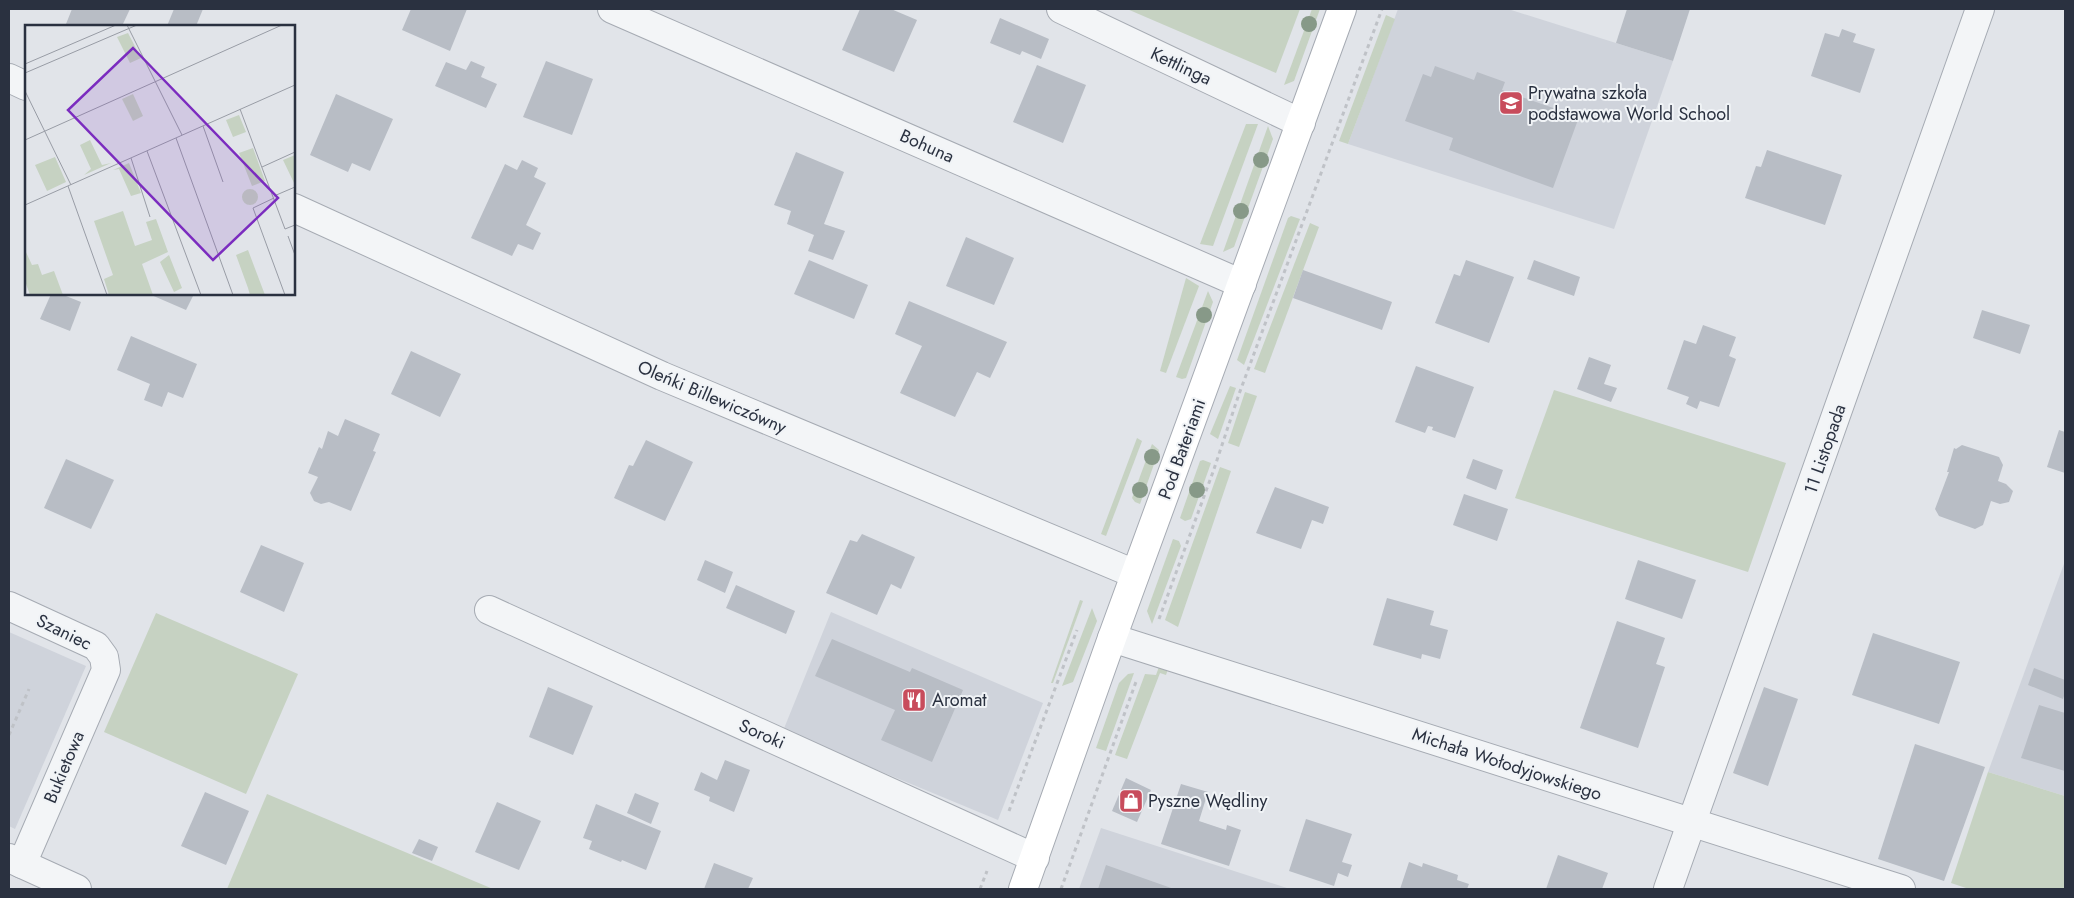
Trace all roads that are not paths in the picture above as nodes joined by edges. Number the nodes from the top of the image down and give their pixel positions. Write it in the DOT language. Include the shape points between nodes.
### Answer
graph roads {
  1 [pos="612,9"];
  2 [pos="1061,9"];
  3 [pos="1342,9"];
  4 [pos="1980,9"];
  5 [pos="9,78"];
  6 [pos="25,86"];
  7 [pos="1301,122"];
  8 [pos="295,208"];
  9 [pos="1242,284"];
  10 [pos="1135,574"];
  11 [pos="9,606"];
  12 [pos="489,610"];
  13 [pos="1112,638"];
  14 [pos="106,670"];
  15 [pos="1693,823"];
  16 [pos="1035,858"];
  17 [pos="28,872"];
  18 [pos="77,889"];
  19 [pos="1023,889"];
  20 [pos="1668,889"];
  21 [pos="1901,889"];
  1 -- 9 [label="street, Bohuna"];
  2 -- 7 [label="street, Kettlinga"];
  3 -- 7 [label="street, Pod Bateriami"];
  4 -- 15 [label="street, 11 Listopada"];
  5 -- 6 [label="street"];
  7 -- 9 [label="street, Pod Bateriami"];
  8 -- 10 [label="street, Oleńki Billewiczówny" via="662,376"];
  9 -- 10 [label="street, Pod Bateriami"];
  10 -- 13 [label="street, Pod Bateriami"];
  11 -- 14 [label="street, Szaniec" via="96,646 104,657"];
  12 -- 16 [label="street, Soroki"];
  13 -- 15 [label="street, Michała Wołodyjowskiego"];
  13 -- 16 [label="street, Pod Bateriami"];
  14 -- 17 [label="street, Bukietowa"];
  15 -- 20 [label="street, 11 Listopada"];
  15 -- 21 [label="street, Michała Wołodyjowskiego"];
  16 -- 19 [label="street, Pod Bateriami"];
  17 -- 18 [label="street"];
}
